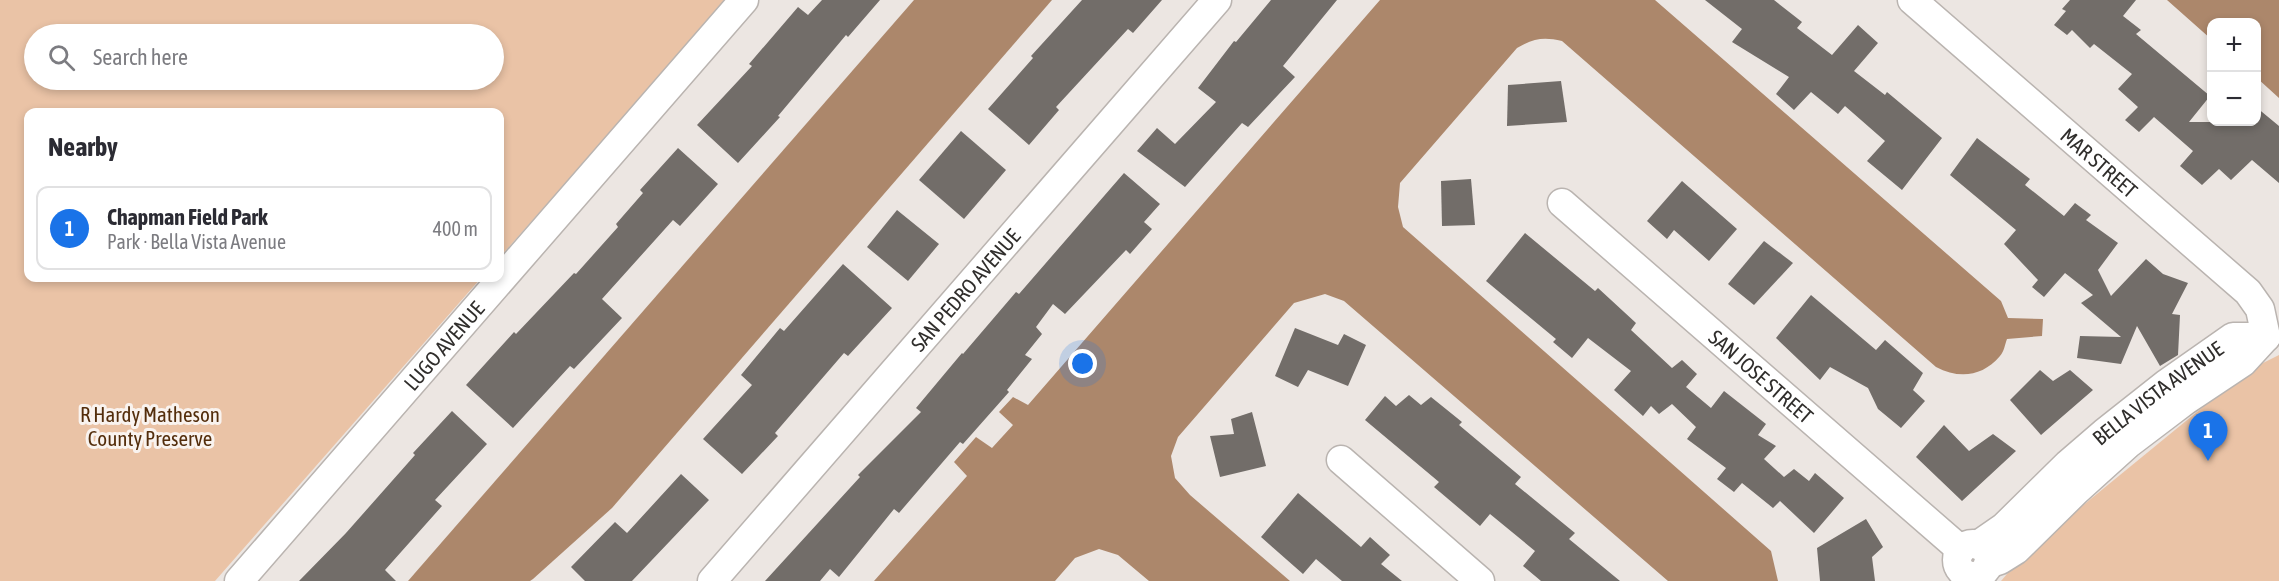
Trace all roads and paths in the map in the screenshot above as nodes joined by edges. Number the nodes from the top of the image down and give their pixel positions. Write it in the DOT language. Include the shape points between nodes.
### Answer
graph roads {
  1 [pos="744,0"];
  2 [pos="1217,0"];
  3 [pos="1912,0"];
  4 [pos="1562,203"];
  5 [pos="504,276"];
  6 [pos="499,282"];
  7 [pos="2266,337"];
  8 [pos="1341,460"];
  9 [pos="1970,566"];
  10 [pos="239,581"];
  11 [pos="712,581"];
  12 [pos="1480,581"];
  1 -- 5 [label="street, LUGO AVENUE"];
  2 -- 11 [label="street, SAN PEDRO AVENUE"];
  3 -- 7 [label="street, MAR STREET" via="2248,292 2260,309"];
  4 -- 9 [label="street, SAN JOSE STREET"];
  6 -- 10 [label="street, LUGO AVENUE"];
  7 -- 9 [label="street, BELLA VISTA AVENUE" via="2233,337 2166,384 2050,481"];
  8 -- 12 [label="street"];
}
